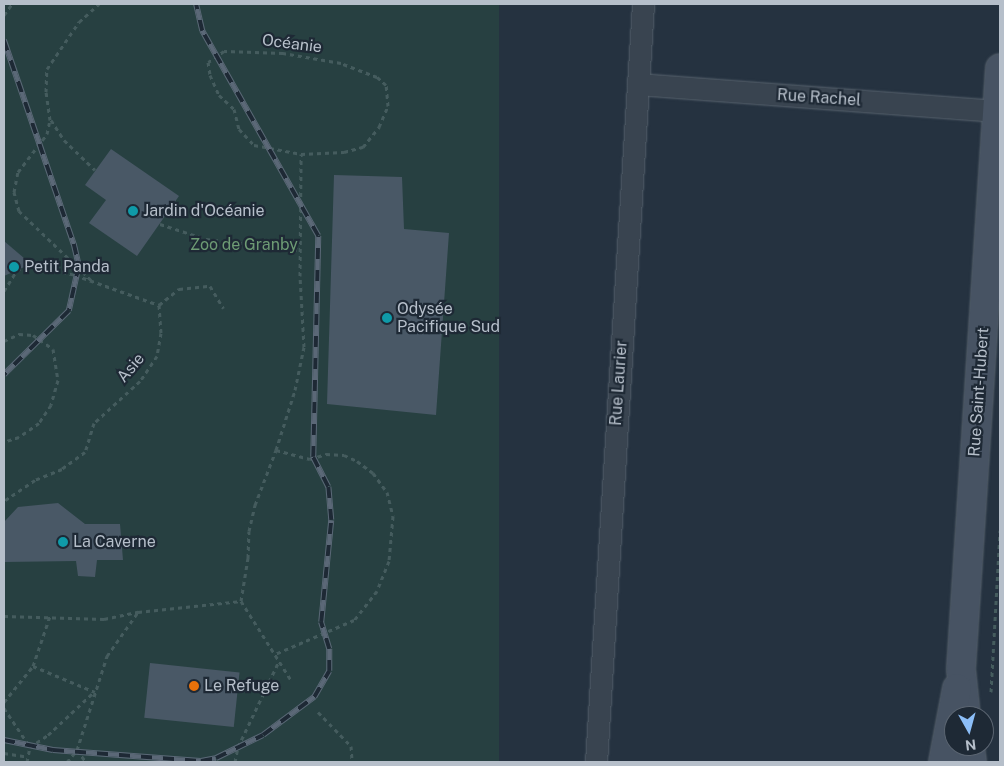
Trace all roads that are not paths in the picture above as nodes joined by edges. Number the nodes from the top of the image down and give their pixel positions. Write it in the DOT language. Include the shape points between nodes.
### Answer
graph roads {
  1 [pos="643,4"];
  2 [pos="1000,68"];
  3 [pos="638,84"];
  4 [pos="999,111"];
  5 [pos="960,669"];
  6 [pos="965,706"];
  7 [pos="596,762"];
  8 [pos="943,762"];
  1 -- 3 [label="street, Rue Laurier"];
  2 -- 4 [label="street, Rue Saint-Hubert"];
  3 -- 4 [label="street, Rue Rachel"];
  3 -- 7 [label="street, Rue Laurier"];
  4 -- 5 [label="street, Rue Saint-Hubert"];
  5 -- 6 [label="street, Rue Saint-Hubert"];
  5 -- 8 [label="street"];
}
